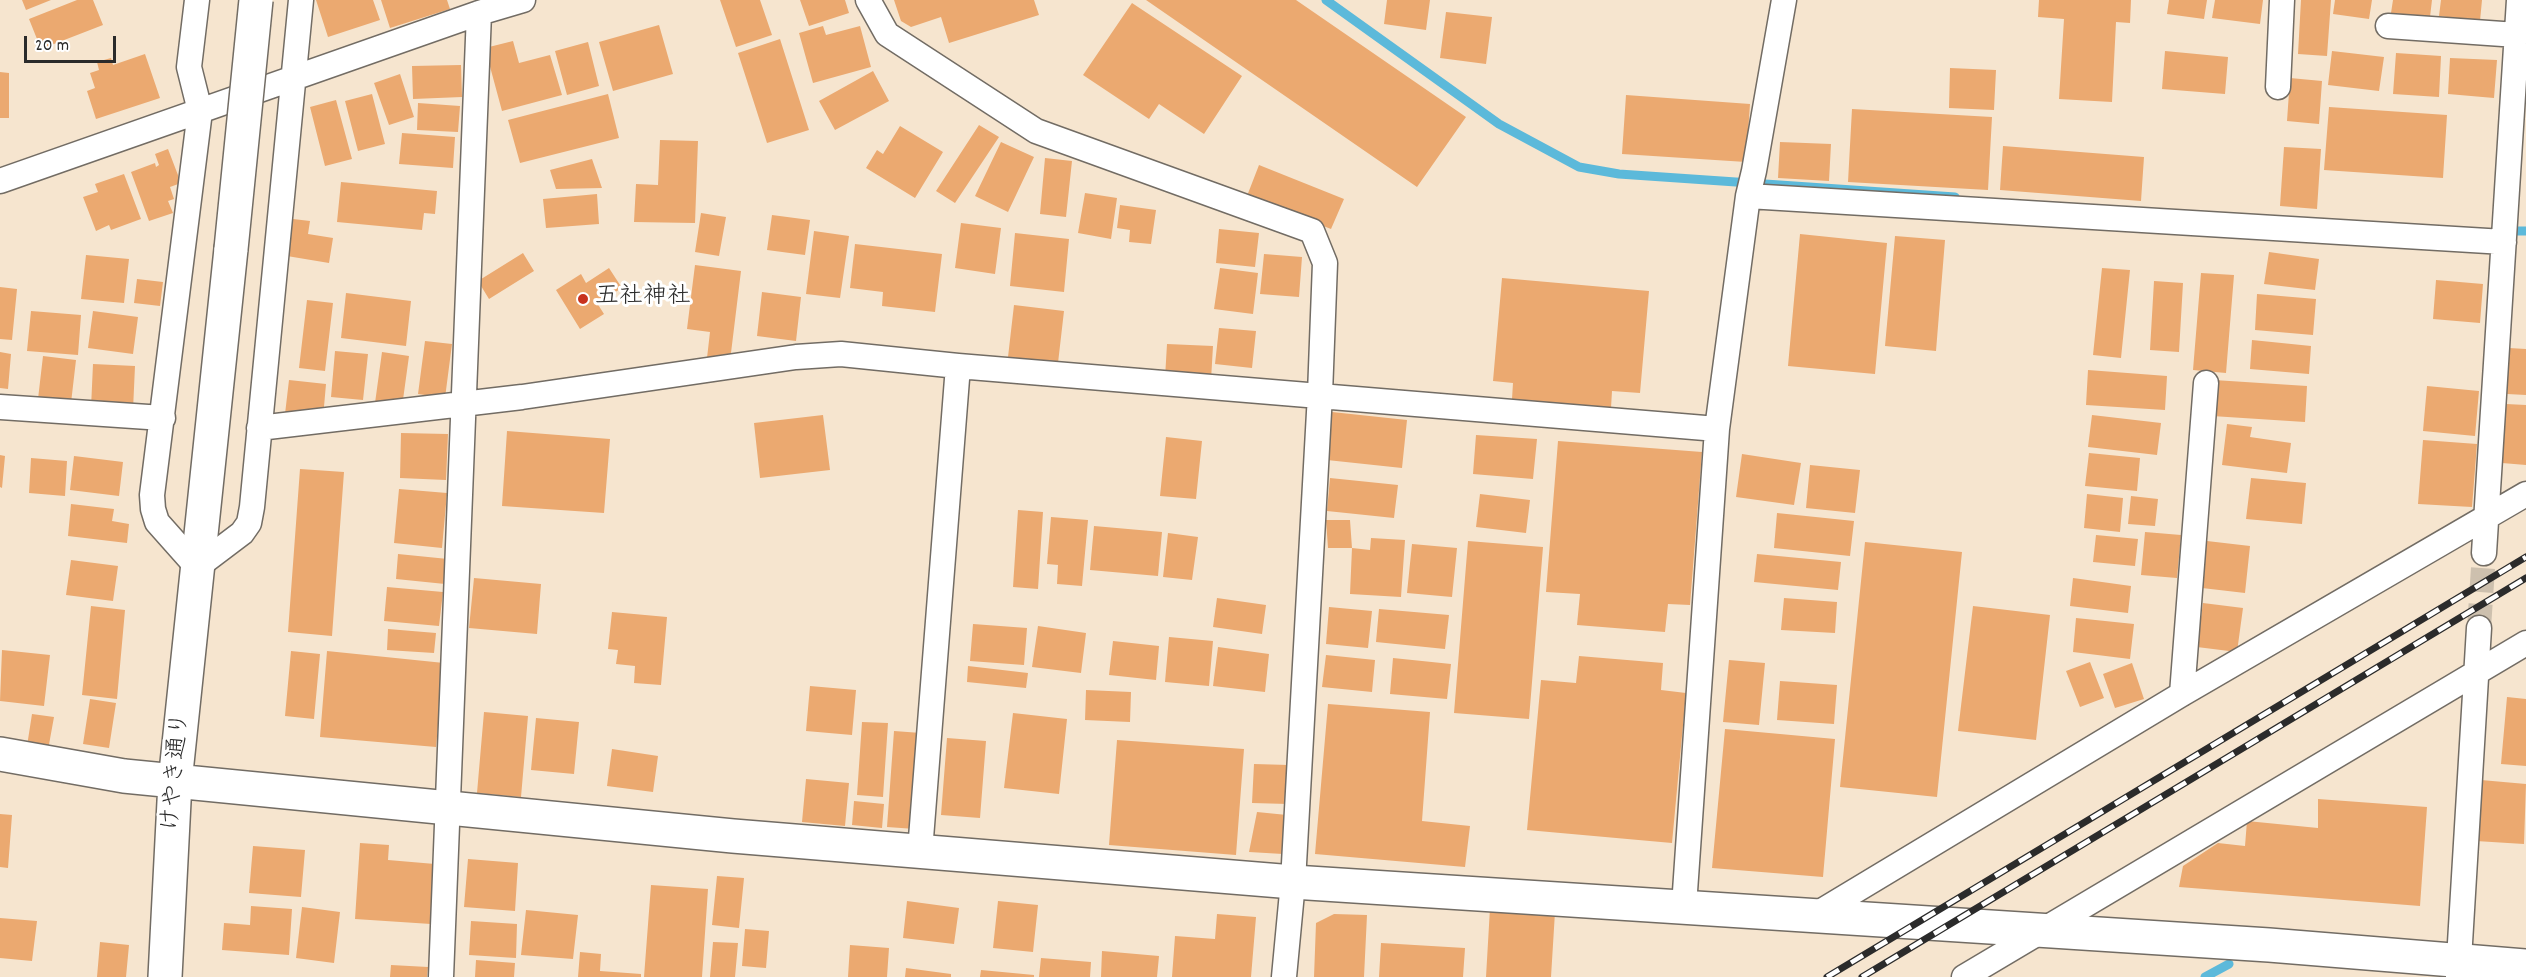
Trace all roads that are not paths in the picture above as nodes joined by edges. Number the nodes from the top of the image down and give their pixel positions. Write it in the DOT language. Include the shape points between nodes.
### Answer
graph roads {
  1 [pos="197,0"];
  2 [pos="256,0"];
  3 [pos="301,0"];
  4 [pos="523,0"];
  5 [pos="868,0"];
  6 [pos="1784,0"];
  7 [pos="2282,0"];
  8 [pos="2519,0"];
  9 [pos="479,13"];
  10 [pos="2388,26"];
  11 [pos="2517,35"];
  12 [pos="292,80"];
  13 [pos="2278,87"];
  14 [pos="200,111"];
  15 [pos="0,181"];
  16 [pos="1748,196"];
  17 [pos="2504,242"];
  18 [pos="958,366"];
  19 [pos="2206,383"];
  20 [pos="1320,394"];
  21 [pos="464,402"];
  22 [pos="0,407"];
  23 [pos="163,418"];
  24 [pos="259,429"];
  25 [pos="1717,429"];
  26 [pos="2526,494"];
  27 [pos="2486,517"];
  28 [pos="2484,552"];
  29 [pos="196,567"];
  30 [pos="2479,628"];
  31 [pos="2526,643"];
  32 [pos="2476,673"];
  33 [pos="2182,694"];
  34 [pos="0,754"];
  35 [pos="175,782"];
  36 [pos="447,808"];
  37 [pos="920,851"];
  38 [pos="1293,882"];
  39 [pos="1684,906"];
  40 [pos="1815,915"];
  41 [pos="2040,930"];
  42 [pos="2526,966"];
  43 [pos="2459,969"];
  44 [pos="165,977"];
  45 [pos="441,977"];
  46 [pos="1284,977"];
  47 [pos="1964,977"];
  1 -- 14 [label="street" via="189,67"];
  2 -- 29 [label="street, けやき通り, bridge"];
  3 -- 12 [label="street"];
  4 -- 9 [label="street"];
  5 -- 20 [label="street" via="887,34 1036,131 1312,231 1325,263"];
  6 -- 16 [label="street"];
  7 -- 13 [label="street"];
  8 -- 11 [label="street"];
  9 -- 12 [label="street"];
  9 -- 21 [label="street"];
  10 -- 11 [label="street"];
  11 -- 17 [label="street"];
  12 -- 14 [label="street"];
  12 -- 24 [label="street"];
  14 -- 15 [label="street"];
  14 -- 23 [label="street"];
  16 -- 17 [label="street"];
  16 -- 25 [label="street"];
  17 -- 27 [label="street"];
  18 -- 20 [label="street"];
  18 -- 21 [label="street" via="841,354 796,357 635,382"];
  18 -- 37 [label="street"];
  19 -- 33 [label="street"];
  20 -- 25 [label="street"];
  20 -- 38 [label="street"];
  21 -- 24 [label="street"];
  21 -- 36 [label="street"];
  22 -- 23 [label="street"];
  23 -- 29 [label="street" via="153,509 157,522"];
  24 -- 29 [label="street" via="249,523 232,542"];
  25 -- 39 [label="street"];
  26 -- 27 [label="street"];
  27 -- 28 [label="street"];
  27 -- 33 [label="street"];
  29 -- 35 [label="street, けやき通り"];
  30 -- 32 [label="street"];
  31 -- 32 [label="street"];
  32 -- 41 [label="street"];
  32 -- 43 [label="street"];
  33 -- 40 [label="street"];
  34 -- 35 [label="street" via="106,774"];
  35 -- 36 [label="street"];
  35 -- 44 [label="street, けやき通り"];
  36 -- 37 [label="street"];
  36 -- 45 [label="street"];
  37 -- 38 [label="street"];
  38 -- 39 [label="street"];
  38 -- 46 [label="street"];
  39 -- 40 [label="street"];
  40 -- 41 [label="street"];
  41 -- 43 [label="street"];
  41 -- 47 [label="street"];
  42 -- 43 [label="street"];
}
